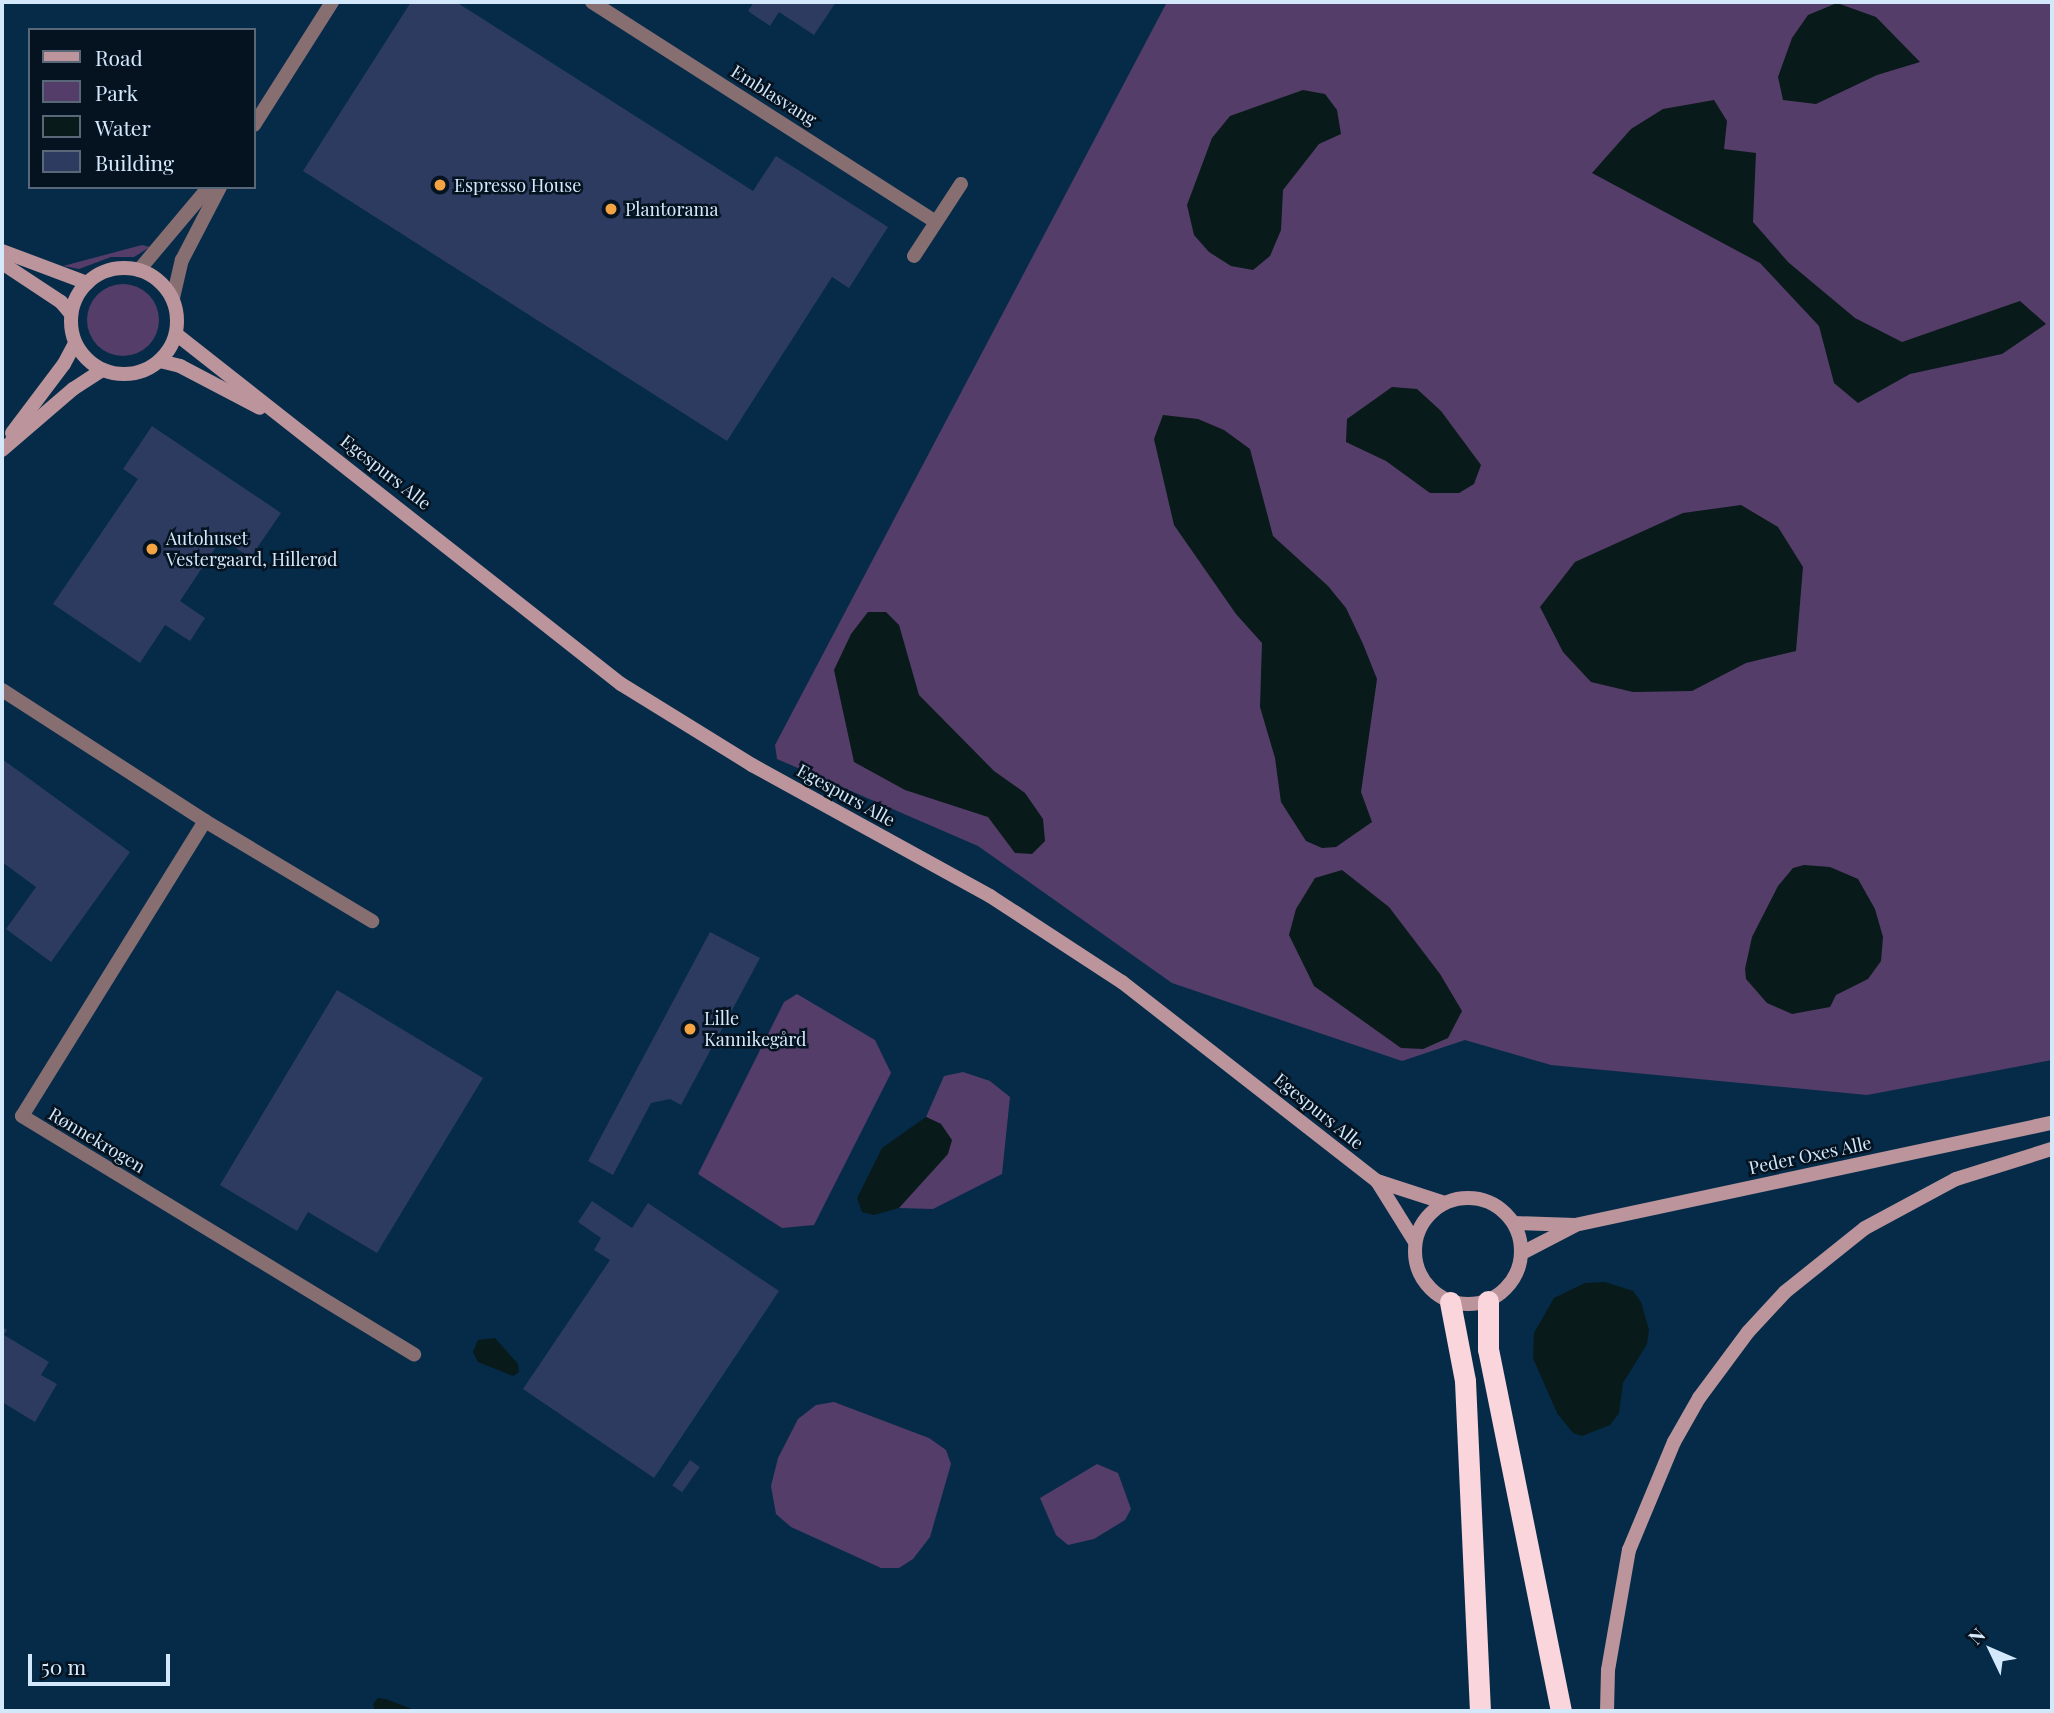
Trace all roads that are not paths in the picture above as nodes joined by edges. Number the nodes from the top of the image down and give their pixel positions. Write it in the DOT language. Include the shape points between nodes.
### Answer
graph roads {
  1 [pos="332,2"];
  2 [pos="592,2"];
  3 [pos="256,122"];
  4 [pos="961,184"];
  5 [pos="207,189"];
  6 [pos="219,189"];
  7 [pos="936,222"];
  8 [pos="2,250"];
  9 [pos="914,256"];
  10 [pos="2,263"];
  11 [pos="139,270"];
  12 [pos="86,284"];
  13 [pos="173,298"];
  14 [pos="71,314"];
  15 [pos="176,334"];
  16 [pos="75,343"];
  17 [pos="160,361"];
  18 [pos="103,370"];
  19 [pos="303,432"];
  20 [pos="2,449"];
  21 [pos="2,690"];
  22 [pos="205,821"];
  23 [pos="372,921"];
  24 [pos="2052,1123"];
  25 [pos="2052,1149"];
  26 [pos="1377,1181"];
  27 [pos="1445,1203"];
  28 [pos="1514,1223"];
  29 [pos="1575,1225"];
  30 [pos="1415,1242"];
  31 [pos="1522,1253"];
  32 [pos="1488,1301"];
  33 [pos="1450,1302"];
  34 [pos="414,1354"];
  35 [pos="1480,1711"];
  36 [pos="1561,1711"];
  37 [pos="1607,1711"];
  1 -- 3 [label="street"];
  2 -- 7 [label="street, Emblasvang"];
  4 -- 7 [label="street"];
  5 -- 11 [label="street"];
  6 -- 13 [label="street" via="182,260"];
  7 -- 9 [label="street"];
  8 -- 12 [label="street"];
  10 -- 14 [label="street" via="61,302"];
  11 -- 12 [label="street" via="111,269"];
  11 -- 13 [label="street" via="159,280"];
  12 -- 14 [label="street"];
  13 -- 15 [label="street"];
  14 -- 16 [label="street"];
  15 -- 17 [label="street"];
  15 -- 19 [label="street, Egespurs Alle"];
  16 -- 18 [label="street"];
  16 -- 20 [label="street"];
  17 -- 18 [label="street" via="127,374"];
  17 -- 19 [label="street, Egespurs Alle" via="180,366"];
  18 -- 20 [label="street" via="73,389"];
  19 -- 26 [label="street, Egespurs Alle" via="621,684 707,739 1037,924 1206,1045"];
  21 -- 22 [label="street"];
  22 -- 23 [label="street"];
  22 -- 34 [label="street, Rønnekrogen" via="22,1116"];
  24 -- 29 [label="street, Peder Oxes Alle"];
  25 -- 37 [label="street" via="1956,1179 1865,1228 1785,1292 1741,1340 1674,1442 1629,1550 1608,1670"];
  26 -- 27 [label="street, Egespurs Alle"];
  26 -- 30 [label="street, Egespurs Alle"];
  27 -- 28 [label="street" via="1483,1200"];
  27 -- 30 [label="street" via="1426,1219"];
  28 -- 29 [label="street, Peder Oxes Alle"];
  28 -- 31 [label="street"];
  29 -- 31 [label="street, Peder Oxes Alle"];
  30 -- 33 [label="street" via="1415,1261 1422,1279"];
  31 -- 32 [label="street" via="1512,1282"];
  32 -- 33 [label="street"];
  32 -- 36 [label="highway" via="1488,1349"];
  33 -- 35 [label="highway" via="1465,1381"];
}
